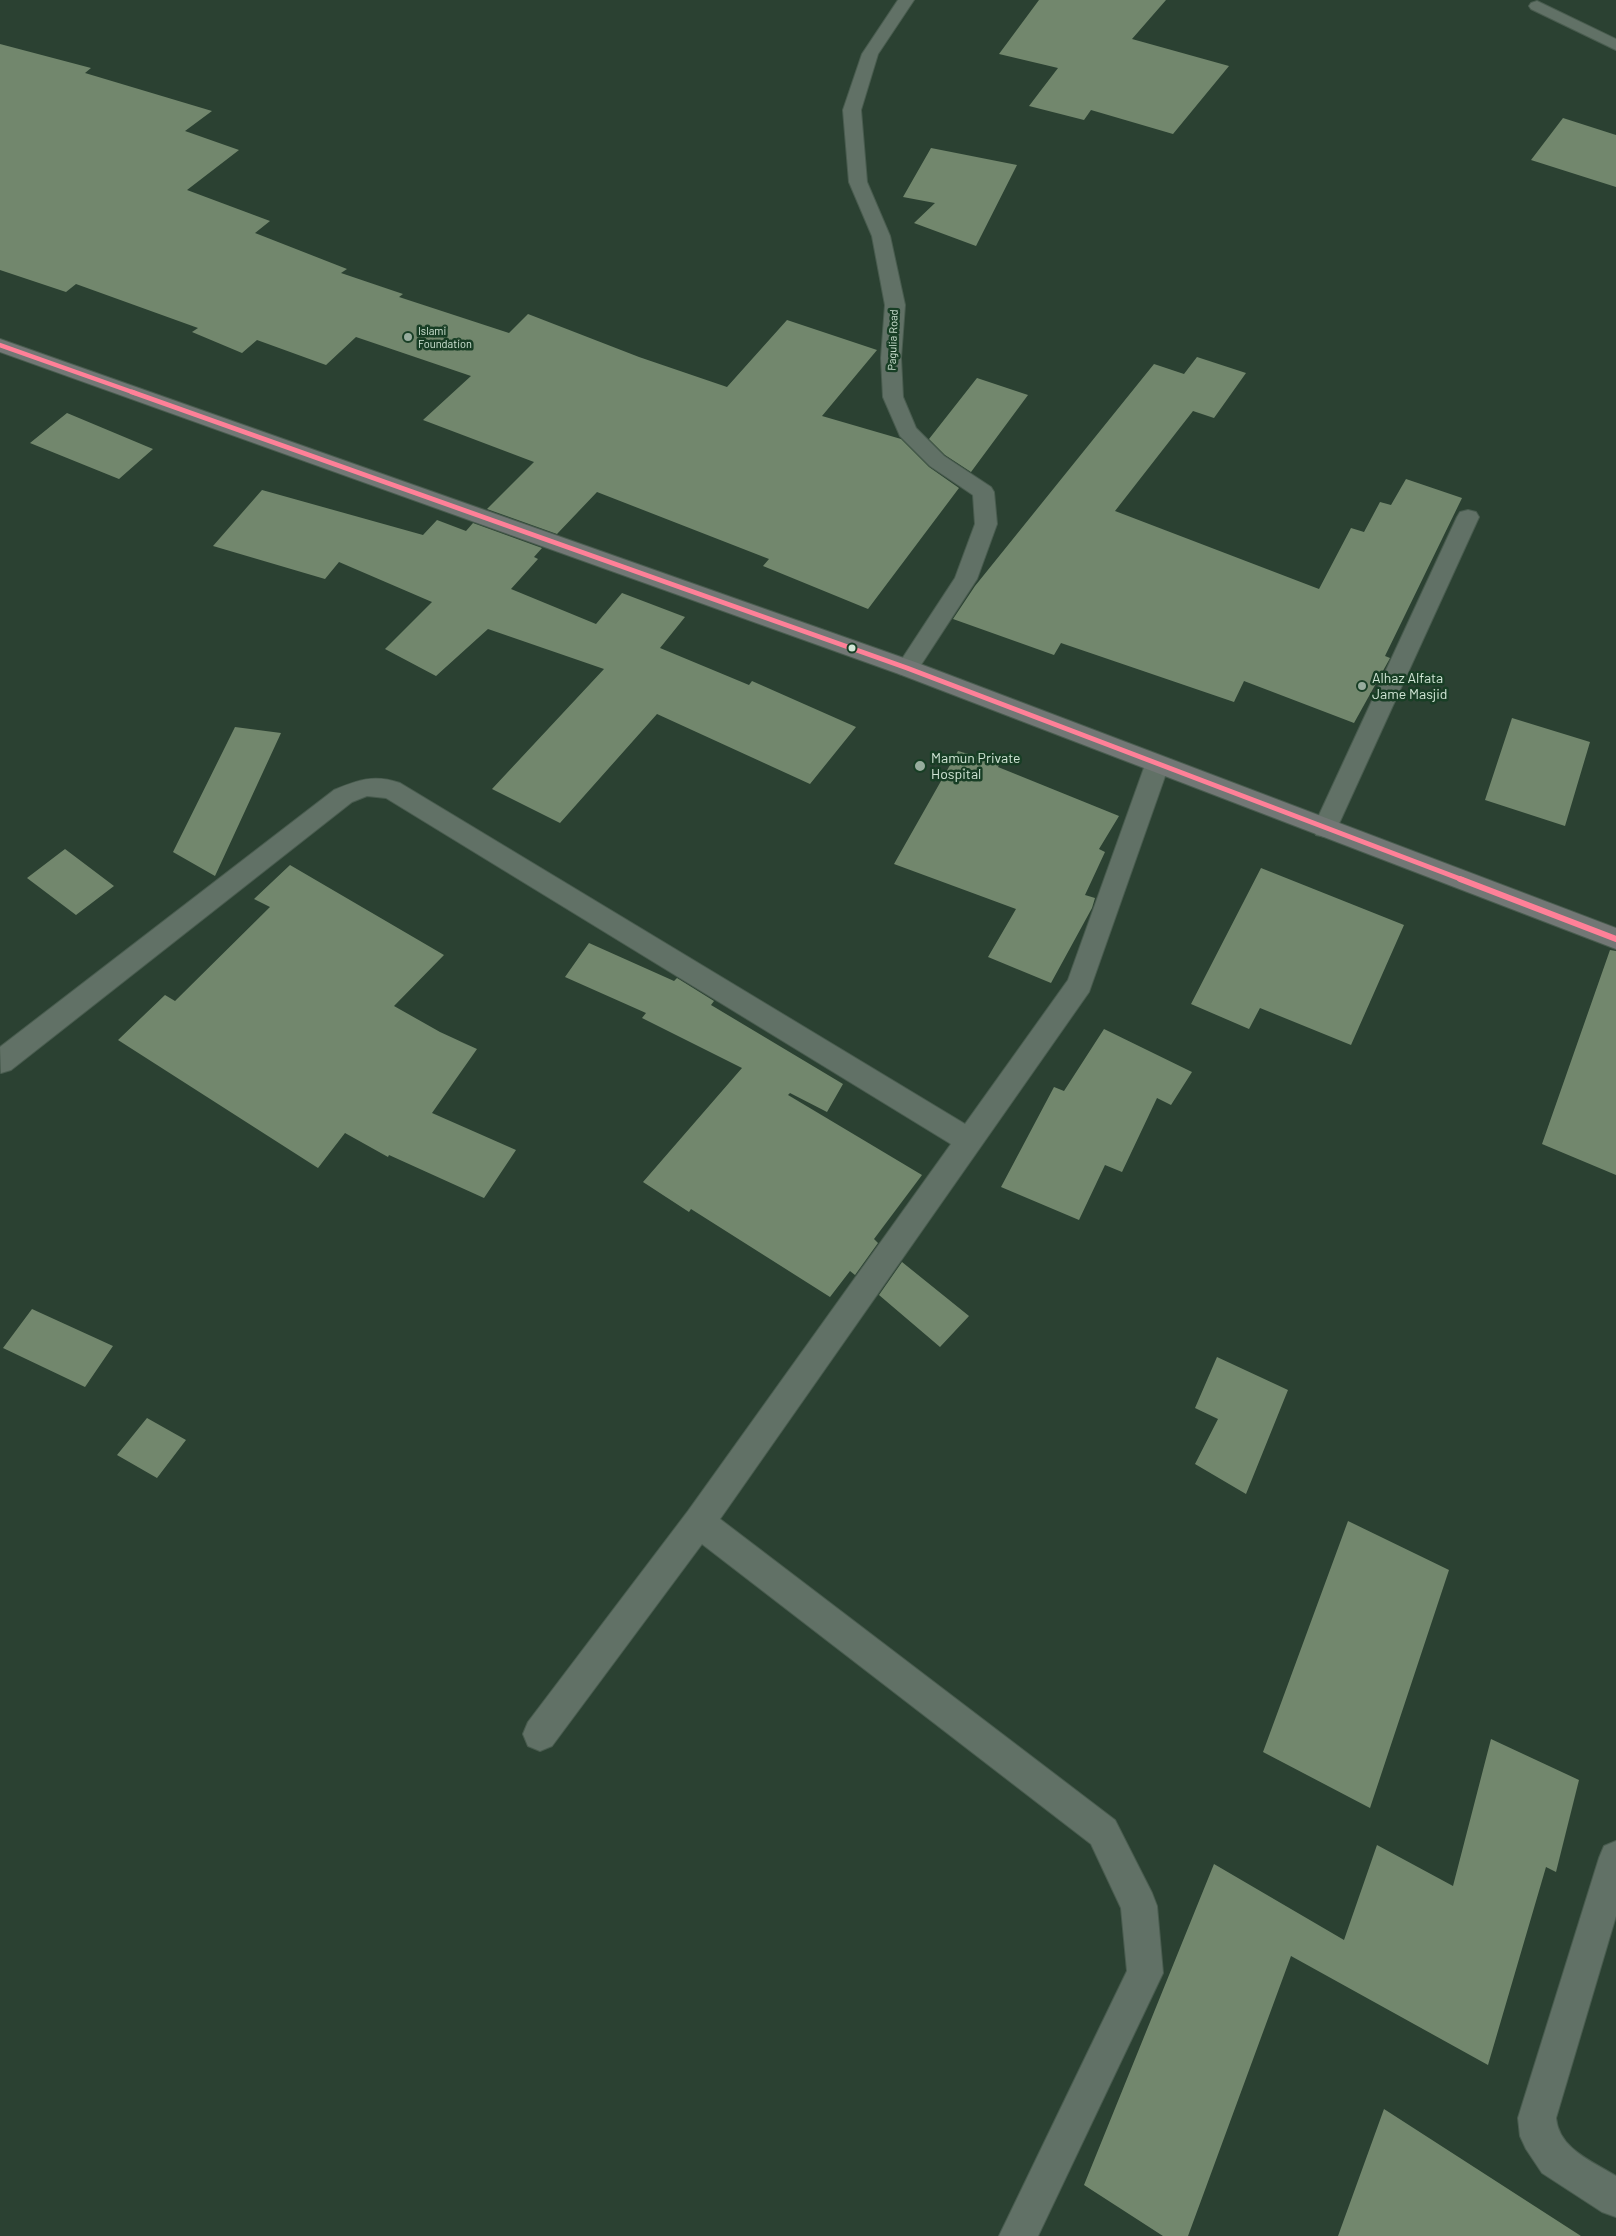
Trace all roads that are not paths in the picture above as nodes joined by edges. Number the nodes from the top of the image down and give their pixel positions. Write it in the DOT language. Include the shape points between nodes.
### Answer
graph roads {
  1 [pos="906,0"];
  2 [pos="1537,6"];
  3 [pos="1616,45"];
  4 [pos="0,345"];
  5 [pos="1468,517"];
  6 [pos="907,668"];
  7 [pos="1157,765"];
  8 [pos="1324,828"];
  9 [pos="1616,939"];
  10 [pos="1,1062"];
  11 [pos="969,1140"];
  12 [pos="699,1522"];
  13 [pos="540,1734"];
  14 [pos="1616,1858"];
  15 [pos="1616,2198"];
  16 [pos="1018,2236"];
  1 -- 6 [label="street, Pagulia Road" via="870,54 852,110 858,182 881,236 895,305 891,358 894,397 906,430 937,461 983,492 986,524 966,579"];
  2 -- 3 [label="street"];
  4 -- 6 [label="highway"];
  5 -- 8 [label="street"];
  6 -- 7 [label="highway"];
  7 -- 8 [label="highway"];
  7 -- 11 [label="street" via="1080,984"];
  8 -- 9 [label="highway"];
  10 -- 11 [label="street" via="343,796 365,787 391,789"];
  11 -- 12 [label="street"];
  12 -- 13 [label="street"];
  12 -- 16 [label="street" via="1103,1832 1139,1906 1145,1973"];
  14 -- 15 [label="street" via="1537,2118 1539,2136 1555,2160"];
}
